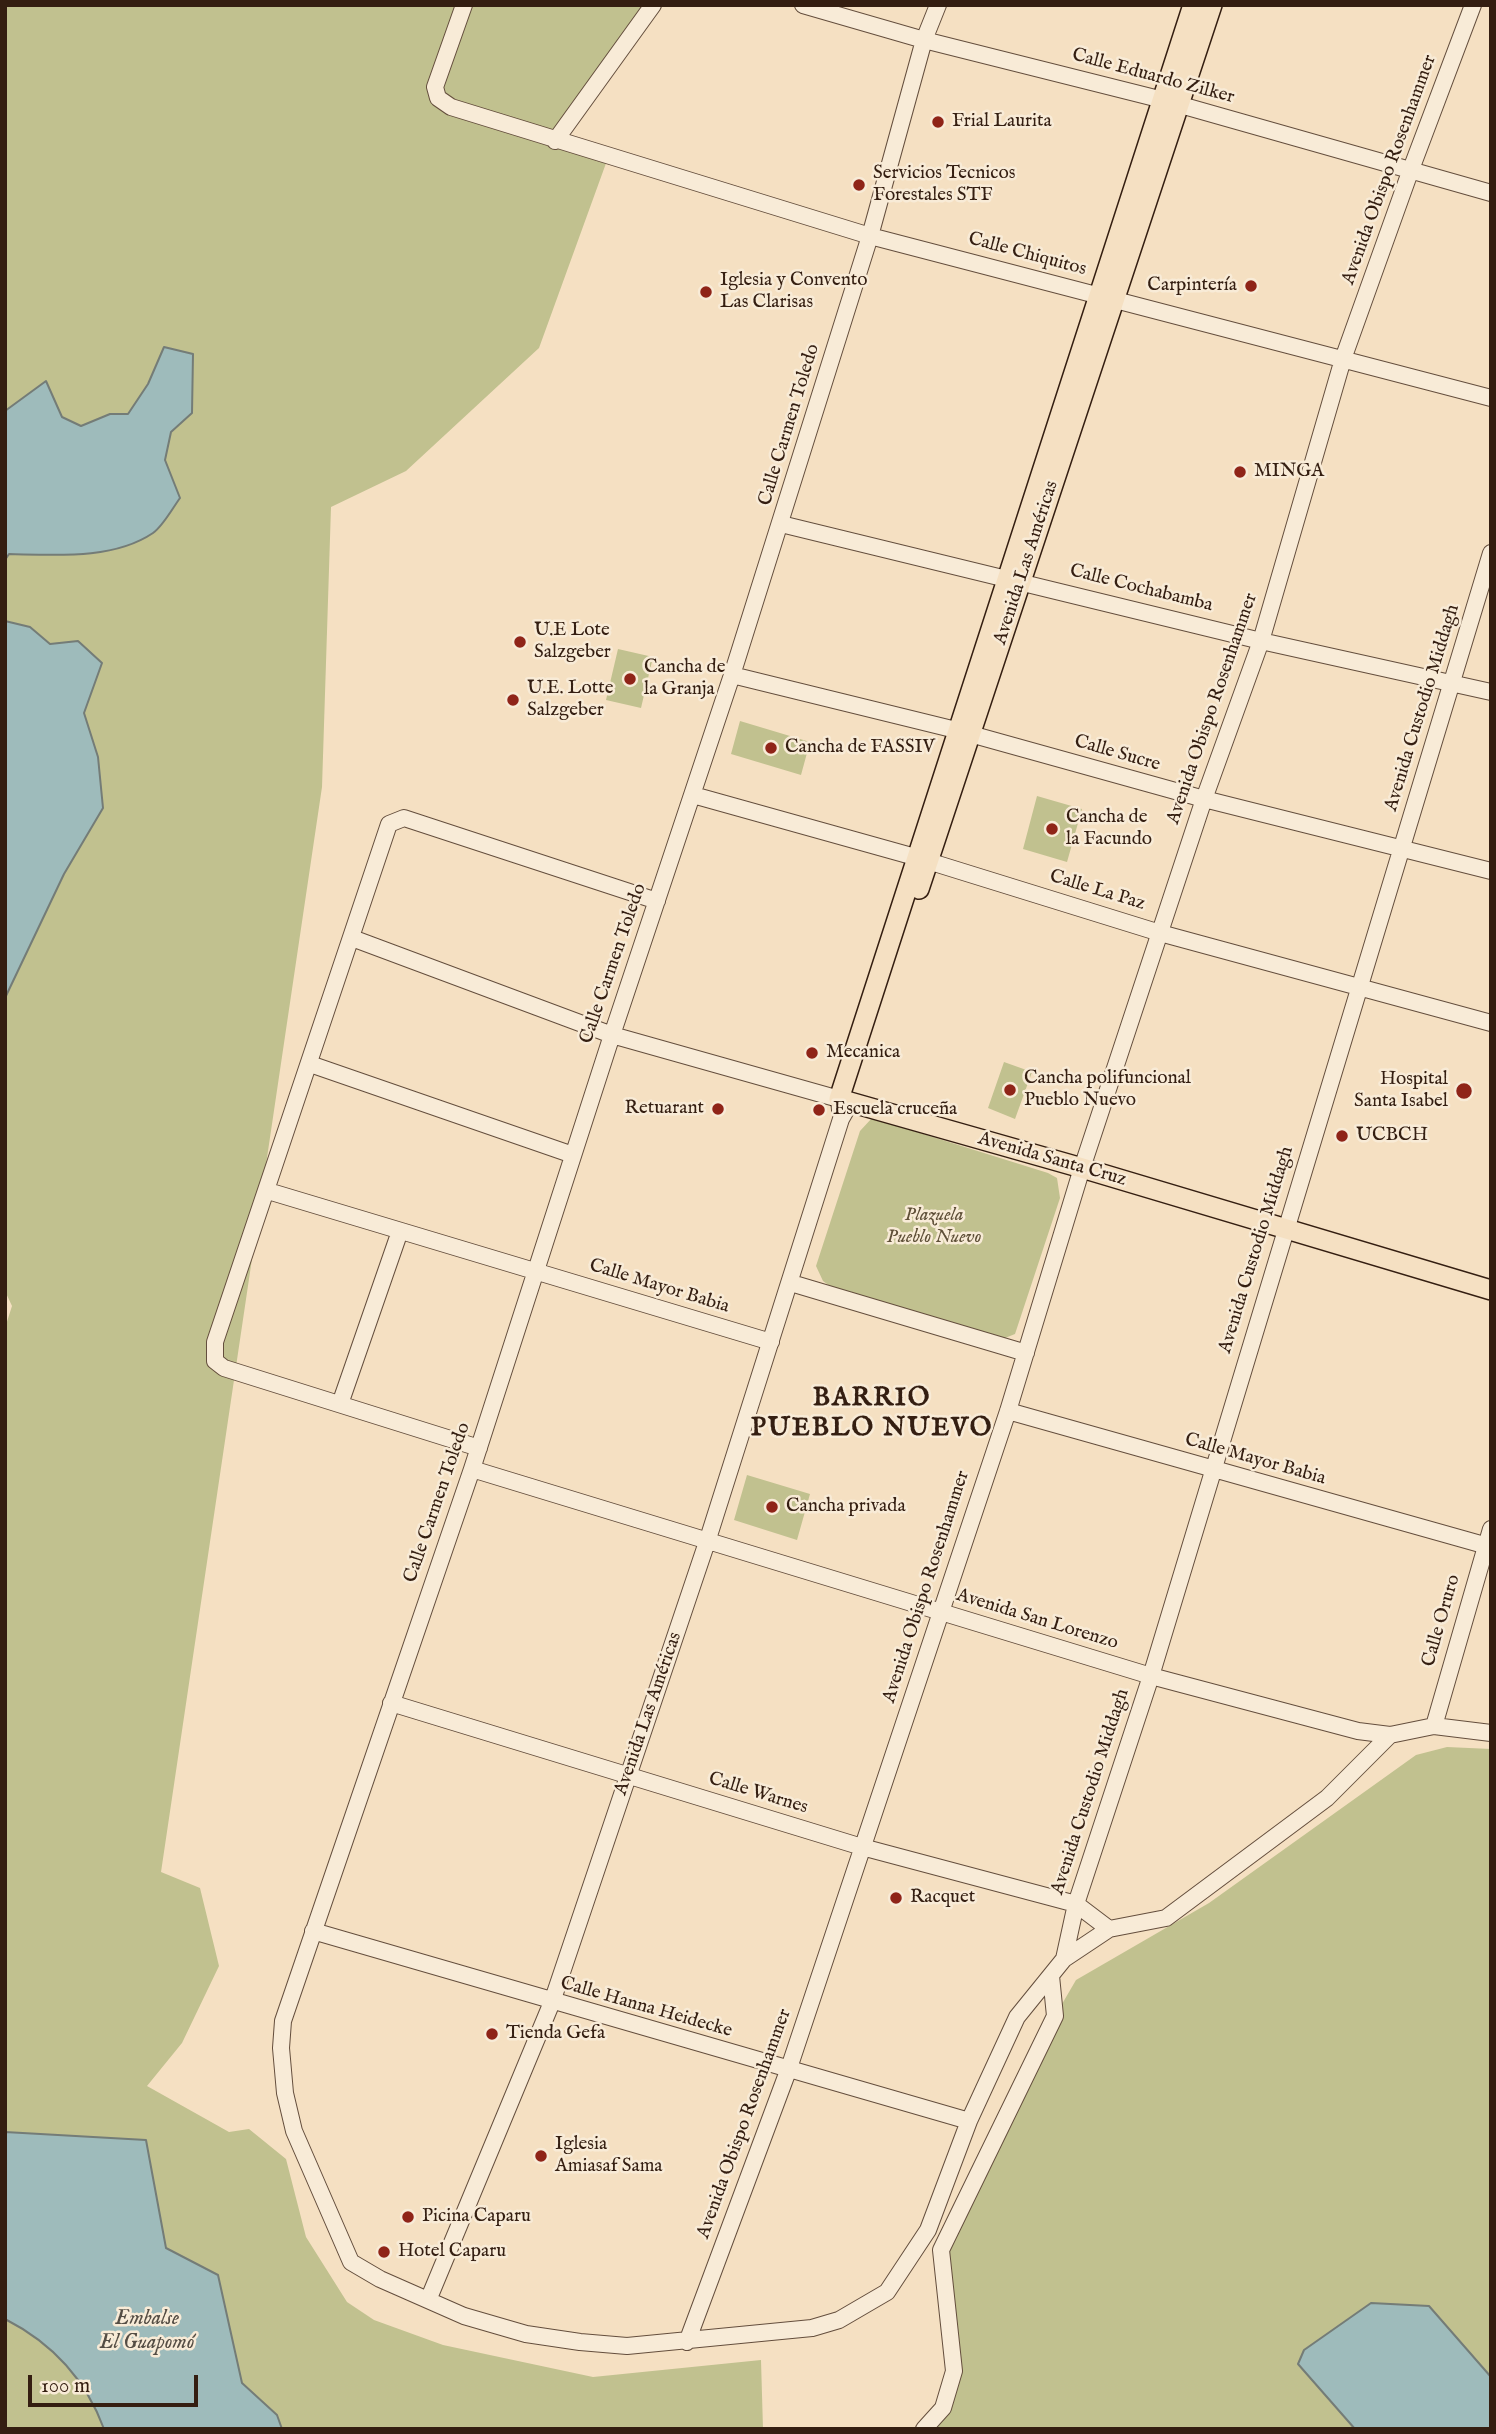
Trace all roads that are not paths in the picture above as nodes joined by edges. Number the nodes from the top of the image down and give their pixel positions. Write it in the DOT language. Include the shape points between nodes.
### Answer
graph roads {
  1 [pos="464,5"];
  2 [pos="653,5"];
  3 [pos="803,5"];
  4 [pos="938,5"];
  5 [pos="1193,5"];
  6 [pos="1212,5"];
  7 [pos="1474,5"];
  8 [pos="924,40"];
  9 [pos="1170,102"];
  10 [pos="555,141"];
  11 [pos="1409,172"];
  12 [pos="1491,193"];
  13 [pos="870,236"];
  14 [pos="1105,297"];
  15 [pos="1343,359"];
  16 [pos="1491,398"];
  17 [pos="781,524"];
  18 [pos="1491,552"];
  19 [pos="1015,579"];
  20 [pos="1261,641"];
  21 [pos="732,675"];
  22 [pos="1453,683"];
  23 [pos="1491,692"];
  24 [pos="963,732"];
  25 [pos="693,795"];
  26 [pos="1204,799"];
  27 [pos="1403,848"];
  28 [pos="922,859"];
  29 [pos="1491,871"];
  30 [pos="657,901"];
  31 [pos="1160,933"];
  32 [pos="352,938"];
  33 [pos="1358,986"];
  34 [pos="1491,1023"];
  35 [pos="612,1035"];
  36 [pos="310,1064"];
  37 [pos="843,1107"];
  38 [pos="573,1155"];
  39 [pos="1082,1168"];
  40 [pos="268,1191"];
  41 [pos="1287,1227"];
  42 [pos="401,1231"];
  43 [pos="535,1271"];
  44 [pos="791,1283"];
  45 [pos="1491,1290"];
  46 [pos="771,1342"];
  47 [pos="1026,1353"];
  48 [pos="340,1404"];
  49 [pos="1008,1411"];
  50 [pos="479,1448"];
  51 [pos="472,1469"];
  52 [pos="1211,1470"];
  53 [pos="1491,1529"];
  54 [pos="707,1542"];
  55 [pos="1488,1546"];
  56 [pos="941,1613"];
  57 [pos="1151,1676"];
  58 [pos="391,1703"];
  59 [pos="1434,1726"];
  60 [pos="1491,1733"];
  61 [pos="1390,1735"];
  62 [pos="628,1776"];
  63 [pos="862,1847"];
  64 [pos="1076,1903"];
  65 [pos="1109,1929"];
  66 [pos="313,1931"];
  67 [pos="1064,1959"];
  68 [pos="1051,1976"];
  69 [pos="552,2002"];
  70 [pos="788,2071"];
  71 [pos="969,2121"];
  72 [pos="429,2298"];
  73 [pos="687,2342"];
  74 [pos="923,2429"];
  1 -- 10 [label="street, Calle Chiquitos" via="435,87 438,98 451,107"];
  2 -- 10 [label="street"];
  3 -- 8 [label="street, Calle Eduardo Zilker"];
  4 -- 8 [label="street, Calle Carmen Toledo"];
  5 -- 9 [label="main road, Avenida Las Américas"];
  6 -- 9 [label="main road, Avenida Las Américas"];
  7 -- 11 [label="street, Avenida Obispo Rosenhammer"];
  8 -- 9 [label="street, Calle Eduardo Zilker"];
  8 -- 13 [label="street, Calle Carmen Toledo"];
  9 -- 11 [label="street, Calle Eduardo Zilker"];
  9 -- 14 [label="main road, Avenida Las Américas"];
  10 -- 13 [label="street, Calle Chiquitos"];
  11 -- 12 [label="street, Calle Eduardo Zilker"];
  11 -- 15 [label="street, Avenida Obispo Rosenhammer"];
  13 -- 14 [label="street, Calle Chiquitos"];
  13 -- 17 [label="street, Calle Carmen Toledo"];
  14 -- 15 [label="street, Calle Chiquitos"];
  14 -- 19 [label="main road, Avenida Las Américas"];
  15 -- 16 [label="street, Calle Chiquitos"];
  15 -- 20 [label="street, Avenida Obispo Rosenhammer"];
  17 -- 19 [label="street, Calle Cochabamba"];
  17 -- 21 [label="street, Calle Carmen Toledo"];
  18 -- 22 [label="street, Avenida Custodio Middagh"];
  19 -- 20 [label="street, Calle Cochabamba"];
  19 -- 24 [label="main road, Avenida Las Américas"];
  20 -- 22 [label="street, Calle Cochabamba"];
  20 -- 26 [label="street, Avenida Obispo Rosenhammer"];
  21 -- 24 [label="street, Calle Sucre"];
  21 -- 25 [label="street, Calle Carmen Toledo"];
  22 -- 23 [label="street, Calle Cochabamba"];
  22 -- 27 [label="street, Avenida Custodio Middagh"];
  24 -- 26 [label="street, Calle Sucre"];
  24 -- 28 [label="main road, Avenida Las Américas"];
  25 -- 28 [label="street, Calle La Paz"];
  25 -- 30 [label="street, Calle Carmen Toledo"];
  26 -- 27 [label="street, Calle Sucre"];
  26 -- 31 [label="street, Avenida Obispo Rosenhammer"];
  27 -- 29 [label="street, Calle Sucre"];
  27 -- 33 [label="street, Avenida Custodio Middagh"];
  28 -- 31 [label="street, Calle La Paz"];
  28 -- 37 [label="main road, Avenida Las Américas"];
  30 -- 32 [label="street" via="404,818 389,824"];
  30 -- 35 [label="street, Calle Carmen Toledo"];
  31 -- 33 [label="street, Calle La Paz"];
  31 -- 39 [label="street, Avenida Obispo Rosenhammer"];
  32 -- 35 [label="street, Avenida Santa Cruz"];
  32 -- 36 [label="street"];
  33 -- 34 [label="street, Calle La Paz"];
  33 -- 41 [label="street, Avenida Custodio Middagh"];
  35 -- 37 [label="street, Avenida Santa Cruz"];
  35 -- 38 [label="street, Calle Carmen Toledo"];
  36 -- 38 [label="street"];
  36 -- 40 [label="street"];
  37 -- 39 [label="main road, Avenida Santa Cruz"];
  37 -- 44 [label="street, Avenida Las Américas"];
  38 -- 43 [label="street, Calle Carmen Toledo"];
  39 -- 41 [label="main road, Avenida Santa Cruz"];
  39 -- 47 [label="street, Avenida Obispo Rosenhammer"];
  40 -- 42 [label="street, Calle Mayor Babia"];
  40 -- 48 [label="street" via="215,1342 215,1361 224,1368"];
  41 -- 45 [label="main road, Avenida Santa Cruz"];
  41 -- 52 [label="street, Avenida Custodio Middagh"];
  42 -- 43 [label="street, Calle Mayor Babia"];
  42 -- 48 [label="street"];
  43 -- 46 [label="street, Calle Mayor Babia"];
  43 -- 50 [label="street, Calle Carmen Toledo"];
  44 -- 46 [label="street, Avenida Las Américas"];
  44 -- 47 [label="street"];
  46 -- 54 [label="street, Avenida Las Américas"];
  47 -- 49 [label="street, Avenida Obispo Rosenhammer"];
  48 -- 50 [label="street"];
  49 -- 52 [label="street, Calle Mayor Babia"];
  49 -- 56 [label="street, Avenida Obispo Rosenhammer"];
  50 -- 51 [label="street, Calle Carmen Toledo"];
  51 -- 54 [label="street, Avenida San Lorenzo"];
  51 -- 58 [label="street, Calle Carmen Toledo"];
  52 -- 55 [label="street, Calle Mayor Babia"];
  52 -- 57 [label="street, Avenida Custodio Middagh"];
  53 -- 55 [label="street, Calle Oruro"];
  54 -- 56 [label="street, Avenida San Lorenzo"];
  54 -- 62 [label="street, Avenida Las Américas"];
  55 -- 59 [label="street, Calle Oruro"];
  56 -- 57 [label="street, Avenida San Lorenzo"];
  56 -- 63 [label="street, Avenida Obispo Rosenhammer"];
  57 -- 61 [label="street, Avenida San Lorenzo" via="1358,1731"];
  57 -- 64 [label="street, Avenida Custodio Middagh"];
  58 -- 62 [label="street, Calle Warnes"];
  58 -- 66 [label="street, Calle Carmen Toledo"];
  59 -- 60 [label="street, Avenida San Lorenzo"];
  59 -- 61 [label="street, Avenida San Lorenzo"];
  61 -- 65 [label="street" via="1327,1798 1166,1918"];
  62 -- 63 [label="street, Calle Warnes"];
  62 -- 69 [label="street, Avenida Las Américas"];
  63 -- 64 [label="street, Calle Warnes"];
  63 -- 70 [label="street, Avenida Obispo Rosenhammer"];
  64 -- 65 [label="street, Calle Warnes"];
  64 -- 67 [label="street, Avenida Custodio Middagh"];
  65 -- 67 [label="street"];
  66 -- 69 [label="street, Calle Hanna Heidecke"];
  66 -- 72 [label="street, Calle Carmen Toledo" via="283,2021 285,2093 295,2131 351,2262"];
  67 -- 68 [label="street, Calle Carmen Toledo"];
  68 -- 71 [label="street, Calle Carmen Toledo" via="1017,2017"];
  68 -- 74 [label="street" via="1055,2016 941,2249 954,2371 943,2408"];
  69 -- 70 [label="street, Calle Hanna Heidecke"];
  69 -- 72 [label="street, Avenida Las Américas"];
  70 -- 71 [label="street, Calle Hanna Heidecke"];
  70 -- 73 [label="street, Avenida Obispo Rosenhammer"];
  71 -- 73 [label="street, Calle Carmen Toledo" via="928,2230 887,2292 839,2320 812,2328"];
  72 -- 73 [label="street, Calle Carmen Toledo" via="464,2316 526,2334 627,2346"];
}
